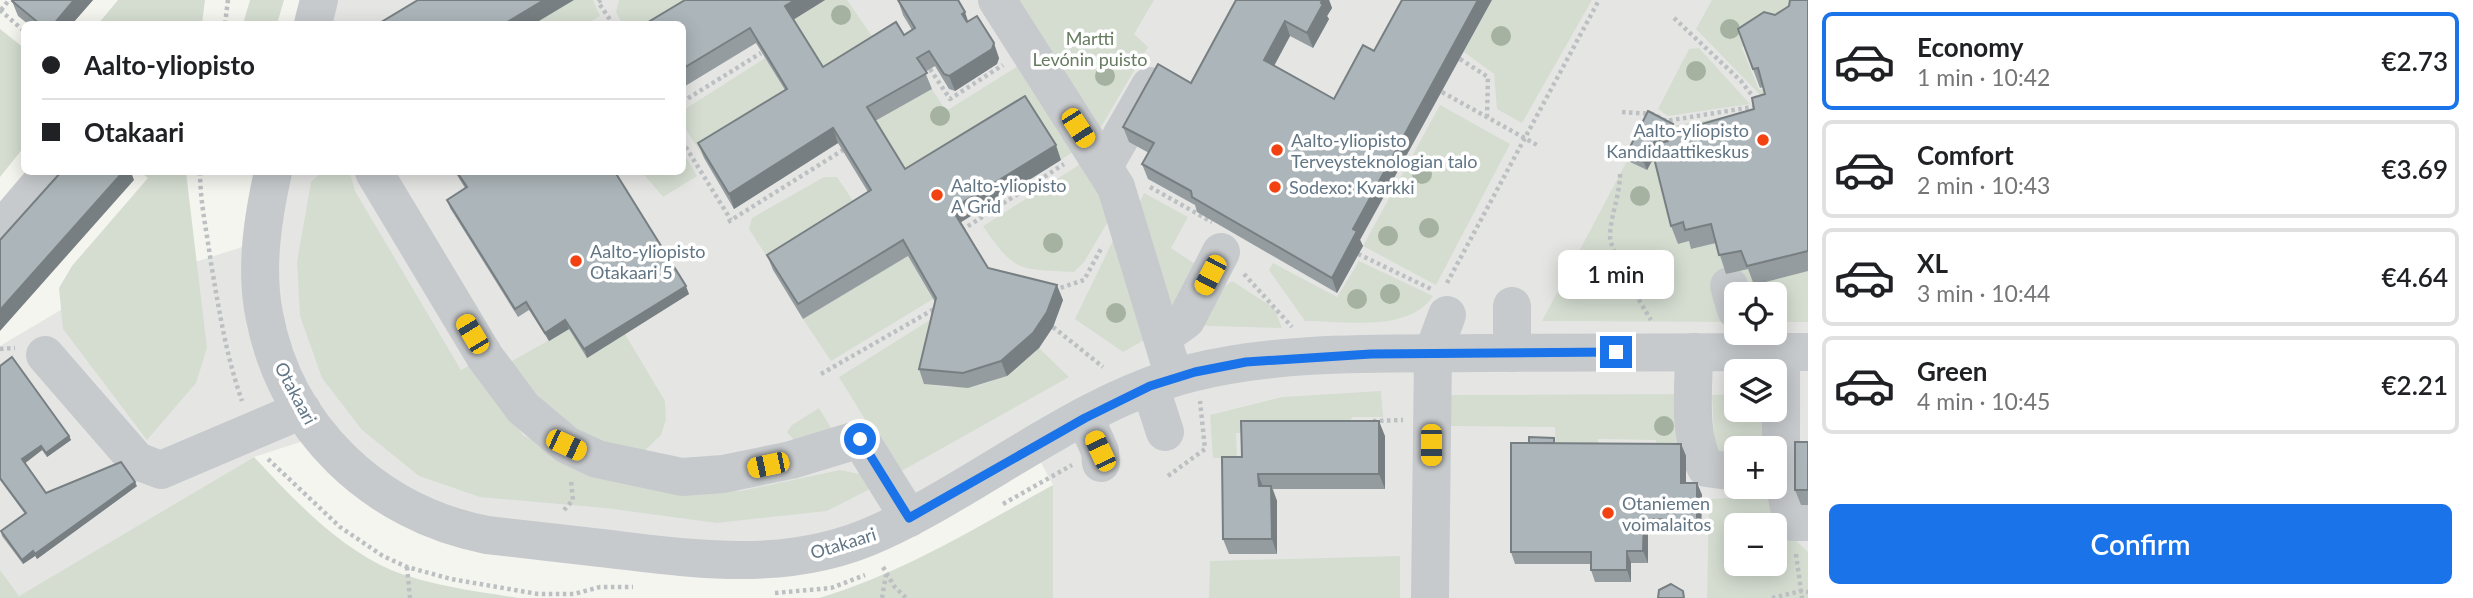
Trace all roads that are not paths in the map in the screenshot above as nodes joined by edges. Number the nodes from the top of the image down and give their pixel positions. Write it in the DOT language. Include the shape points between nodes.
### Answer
graph roads {
  1 [pos="997,0"];
  2 [pos="1157,74"];
  3 [pos="1098,157"];
  4 [pos="47,175"];
  5 [pos="272,175"];
  6 [pos="376,175"];
  7 [pos="0,231"];
  8 [pos="1221,253"];
  9 [pos="1512,306"];
  10 [pos="1447,315"];
  11 [pos="1164,336"];
  12 [pos="1728,345"];
  13 [pos="1758,345"];
  14 [pos="1694,352"];
  15 [pos="1794,352"];
  16 [pos="1433,353"];
  17 [pos="1512,353"];
  18 [pos="45,355"];
  19 [pos="1162,382"];
  20 [pos="302,410"];
  21 [pos="1085,418"];
  22 [pos="1165,432"];
  23 [pos="1783,436"];
  24 [pos="1101,463"];
  25 [pos="1724,470"];
  26 [pos="1787,491"];
  27 [pos="909,518"];
  28 [pos="1800,522"];
  29 [pos="1430,598"];
  1 -- 3 [label="street"];
  2 -- 3 [label="street"];
  3 -- 11 [label="street" via="1124,206"];
  4 -- 7 [label="street"];
  5 -- 20 [label="street, Otakaari" via="261,241 264,312 271,343"];
  6 -- 27 [label="street" via="485,357 523,408 566,445 597,459 682,477 791,460 860,439"];
  8 -- 11 [label="street" via="1186,320"];
  9 -- 17 [label="street"];
  10 -- 16 [label="street"];
  11 -- 19 [label="street"];
  12 -- 14 [label="street, Otakaari"];
  13 -- 15 [label="street, Otakaari"];
  14 -- 17 [label="street, Otakaari"];
  14 -- 25 [label="street" via="1699,456 1706,468"];
  15 -- 23 [label="street"];
  16 -- 17 [label="street, Otakaari"];
  16 -- 19 [label="street, Otakaari" via="1269,360"];
  16 -- 29 [label="street"];
  18 -- 20 [label="street" via="137,461 161,470"];
  19 -- 21 [label="street, Otakaari"];
  19 -- 22 [label="street"];
  20 -- 27 [label="street, Otakaari" via="341,460 391,500 421,517 487,535 713,562 778,560 839,548"];
  21 -- 24 [label="street"];
  21 -- 27 [label="street, Otakaari"];
  26 -- 28 [label="street"];
}
